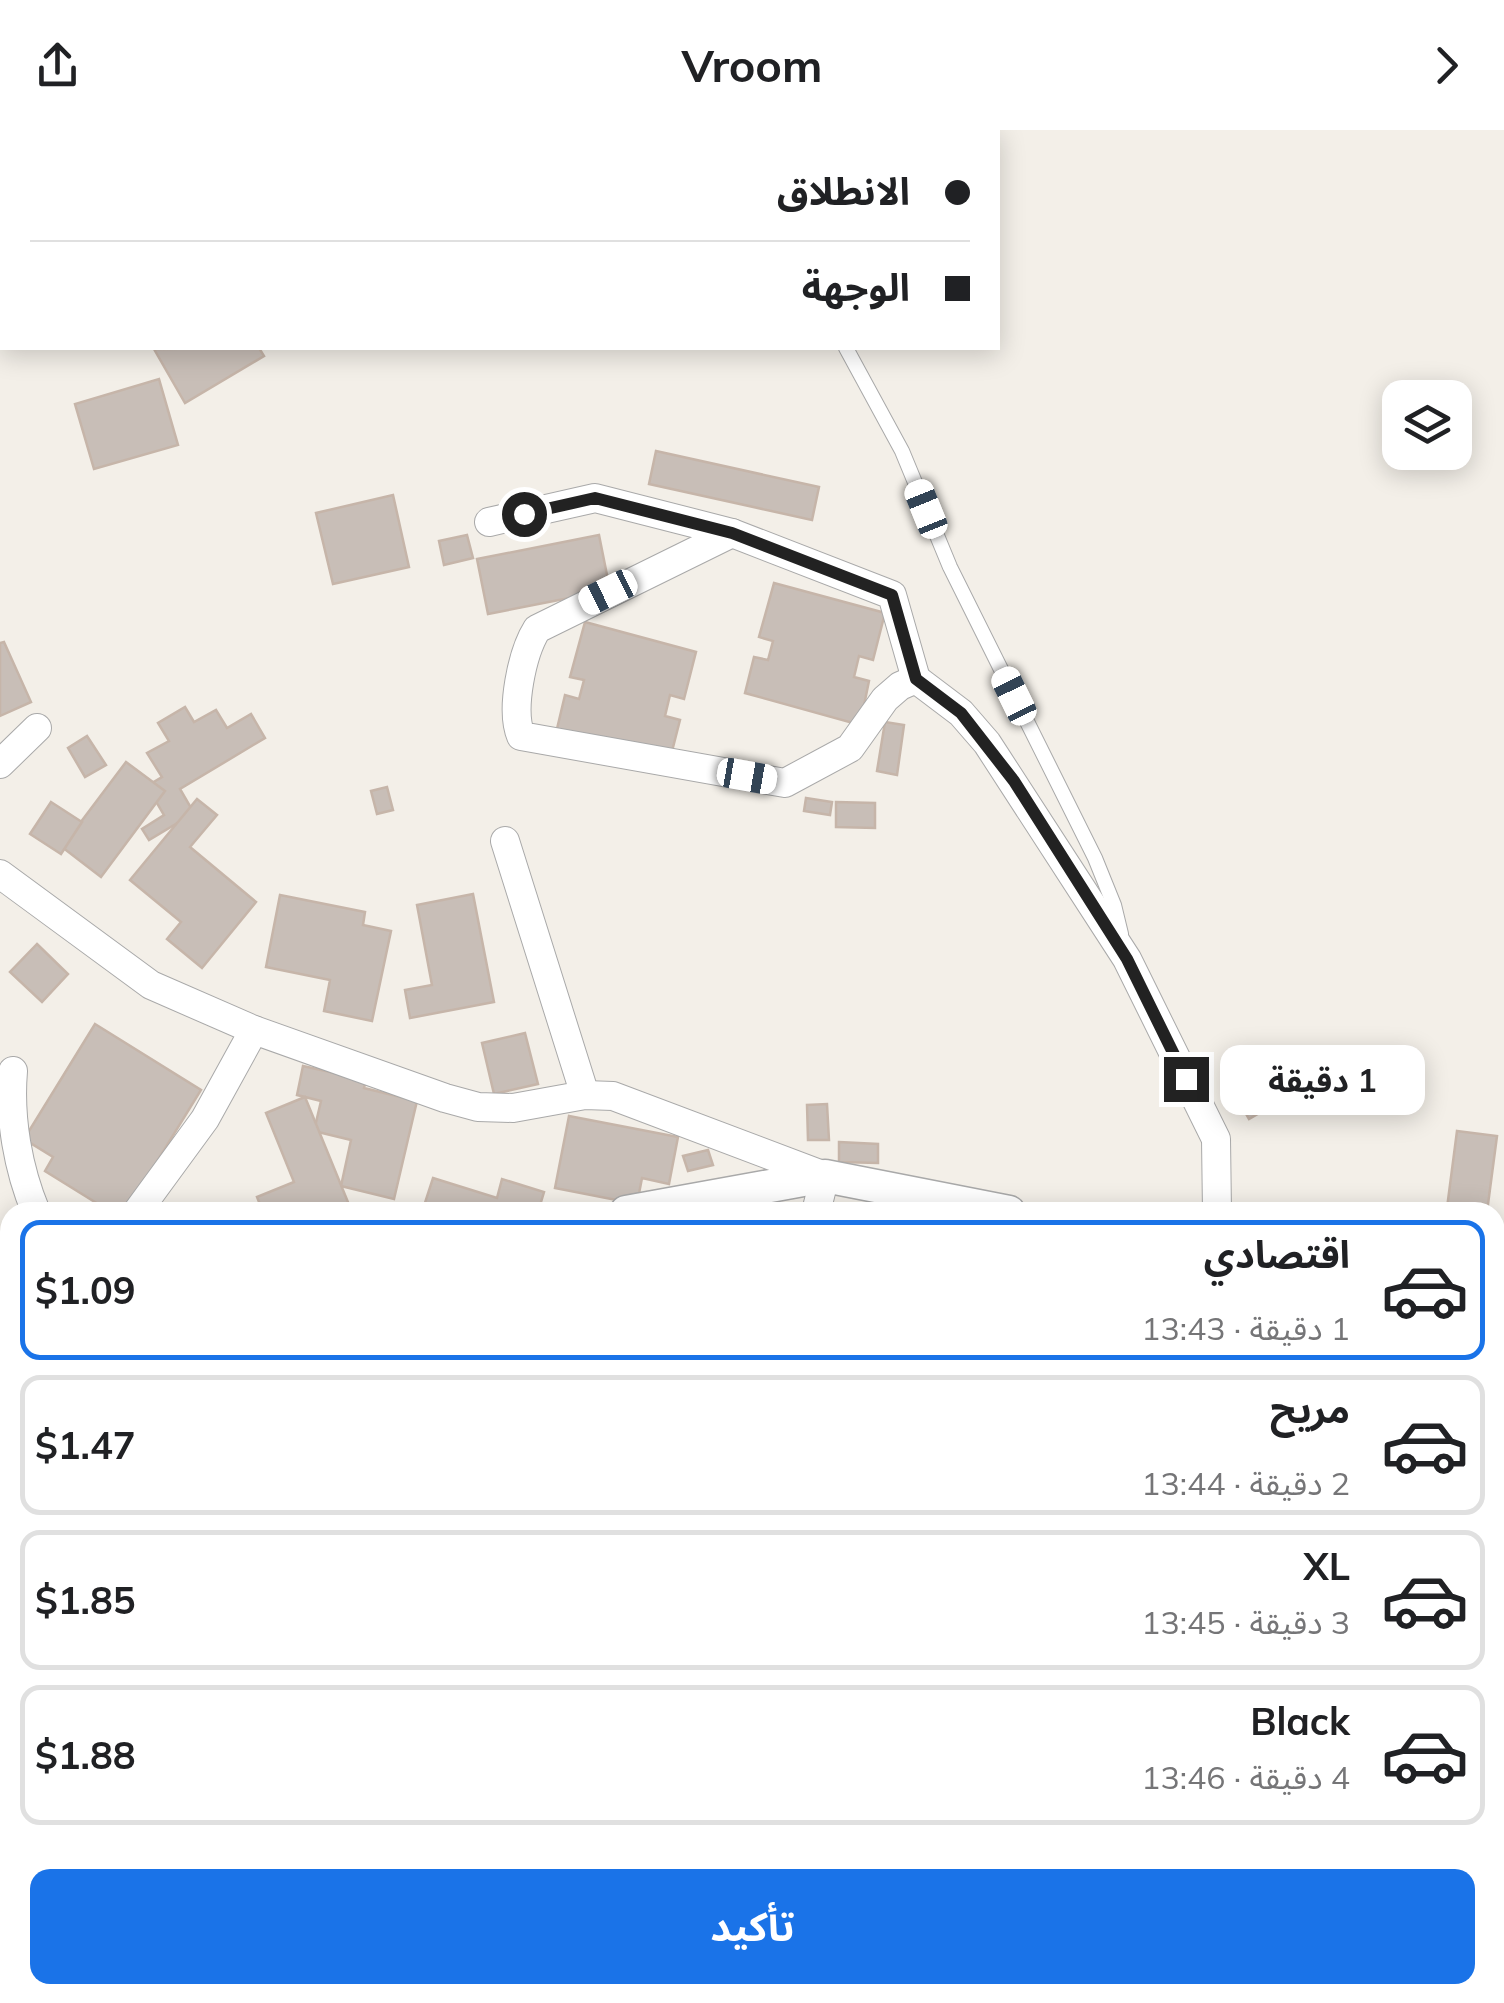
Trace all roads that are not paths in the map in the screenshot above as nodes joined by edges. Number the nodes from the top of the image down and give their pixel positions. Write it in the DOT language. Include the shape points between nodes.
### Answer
graph roads {
  1 [pos="847,350"];
  2 [pos="489,522"];
  3 [pos="732,533"];
  4 [pos="916,679"];
  5 [pos="37,728"];
  6 [pos="0,764"];
  7 [pos="504,841"];
  8 [pos="0,874"];
  9 [pos="1127,959"];
  10 [pos="254,1030"];
  11 [pos="13,1071"];
  12 [pos="585,1094"];
  13 [pos="826,1176"];
  14 [pos="32,1202"];
  15 [pos="144,1202"];
  16 [pos="682,1202"];
  17 [pos="819,1202"];
  18 [pos="959,1202"];
  19 [pos="1217,1202"];
  1 -- 9 [label="lane" via="902,451 950,567 1095,858"];
  2 -- 3 [label="street" via="595,498"];
  3 -- 4 [label="street" via="892,595"];
  3 -- 4 [label="street" via="537,629 514,714 522,736 785,783 850,748 885,699"];
  4 -- 9 [label="street" via="961,713 986,743"];
  5 -- 6 [label="street"];
  7 -- 12 [label="street"];
  8 -- 10 [label="street" via="151,986"];
  9 -- 19 [label="street" via="1216,1139"];
  10 -- 12 [label="street" via="478,1107 513,1108"];
  10 -- 15 [label="street" via="205,1119"];
  11 -- 14 [label="street" via="10,1101"];
  12 -- 13 [label="street" via="613,1096"];
  13 -- 16 [label="street"];
  13 -- 17 [label="street"];
  13 -- 18 [label="street"];
}
